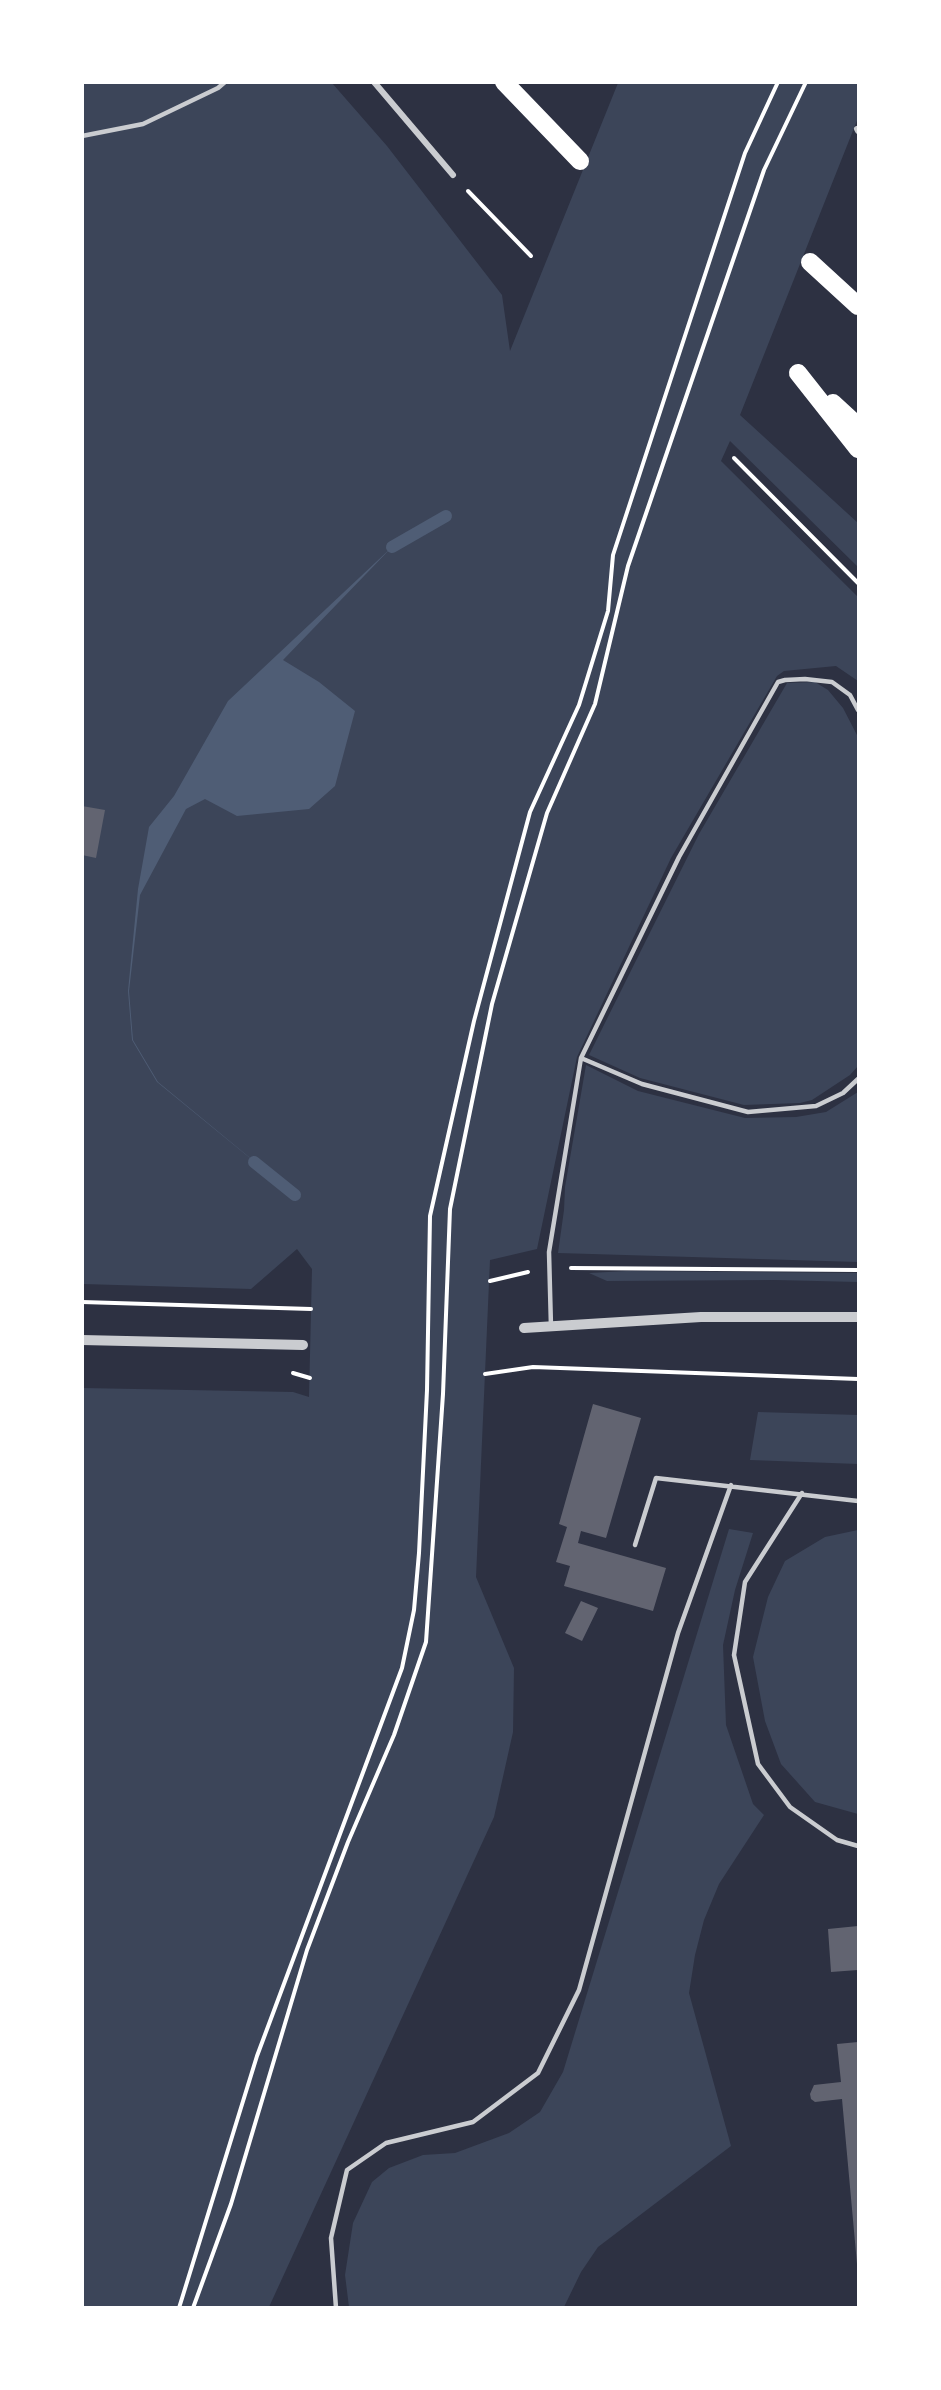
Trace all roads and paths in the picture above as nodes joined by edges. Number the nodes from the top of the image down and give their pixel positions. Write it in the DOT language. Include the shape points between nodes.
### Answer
graph roads {
  1 [pos="225,82"];
  2 [pos="374,82"];
  3 [pos="504,82"];
  4 [pos="778,82"];
  5 [pos="806,82"];
  6 [pos="82,136"];
  7 [pos="580,161"];
  8 [pos="453,176"];
  9 [pos="531,256"];
  10 [pos="810,262"];
  11 [pos="858,306"];
  12 [pos="858,426"];
  13 [pos="858,449"];
  14 [pos="734,458"];
  15 [pos="858,583"];
  16 [pos="858,710"];
  17 [pos="581,1058"];
  18 [pos="858,1079"];
  19 [pos="548,1268"];
  20 [pos="858,1270"];
  21 [pos="490,1281"];
  22 [pos="82,1302"];
  23 [pos="311,1309"];
  24 [pos="858,1317"];
  25 [pos="550,1327"];
  26 [pos="524,1328"];
  27 [pos="82,1340"];
  28 [pos="303,1345"];
  29 [pos="292,1373"];
  30 [pos="485,1374"];
  31 [pos="310,1378"];
  32 [pos="858,1379"];
  33 [pos="731,1485"];
  34 [pos="802,1493"];
  35 [pos="858,1501"];
  36 [pos="635,1545"];
  37 [pos="858,1846"];
  38 [pos="179,2307"];
  39 [pos="193,2307"];
  40 [pos="336,2307"];
  1 -- 6 [label="lane" via="143,124"];
  2 -- 8 [label="street"];
  3 -- 7 [label="highway"];
  4 -- 38 [label="path" via="745,153 613,555 608,611 579,705 530,812 474,1021 430,1216 427,1390 414,1610 402,1668 257,2056"];
  5 -- 39 [label="path" via="764,170 628,566 595,704 547,813 492,1004 450,1209 443,1394 426,1642 394,1736 348,1842 308,1950 231,2204"];
  8 -- 9 [label="path"];
  10 -- 11 [label="highway"];
  12 -- 13 [label="highway" via="798,373"];
  14 -- 15 [label="path"];
  16 -- 17 [label="lane" via="850,695 832,682 778,682 679,857"];
  17 -- 18 [label="lane" via="642,1084 748,1112 816,1106 843,1093"];
  17 -- 19 [label="lane"];
  19 -- 20 [label="path"];
  19 -- 21 [label="path"];
  19 -- 25 [label="lane"];
  22 -- 23 [label="path"];
  24 -- 25 [label="street" via="701,1317"];
  25 -- 26 [label="street"];
  27 -- 28 [label="street"];
  29 -- 31 [label="path"];
  30 -- 32 [label="path" via="532,1367"];
  33 -- 34 [label="lane"];
  33 -- 36 [label="lane" via="656,1478"];
  33 -- 40 [label="lane" via="678,1633 579,1990 538,2073 472,2122 386,2143 347,2170 331,2238"];
  34 -- 35 [label="lane"];
  34 -- 37 [label="lane" via="745,1582 734,1655 758,1764 790,1807 837,1840"];
}
